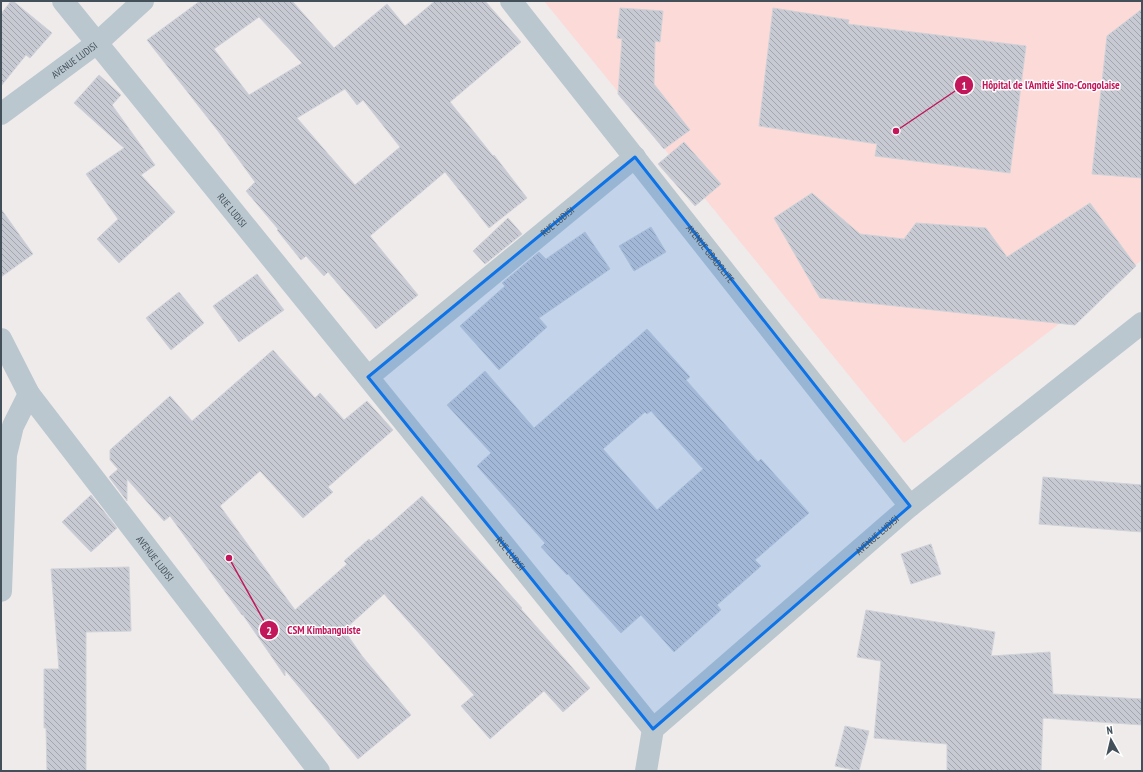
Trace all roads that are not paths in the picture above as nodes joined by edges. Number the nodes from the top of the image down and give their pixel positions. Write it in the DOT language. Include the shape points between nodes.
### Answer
graph roads {
  1 [pos="63,1"];
  2 [pos="143,1"];
  3 [pos="511,1"];
  4 [pos="97,43"];
  5 [pos="1,114"];
  6 [pos="634,157"];
  7 [pos="1142,323"];
  8 [pos="1,339"];
  9 [pos="368,377"];
  10 [pos="29,394"];
  11 [pos="910,506"];
  12 [pos="1,591"];
  13 [pos="653,729"];
  14 [pos="319,771"];
  15 [pos="646,771"];
  1 -- 4 [label="street, RUE LUDISI"];
  2 -- 4 [label="street, AVENUE LUDISI"];
  3 -- 6 [label="street, AVENUE GBADOLITE"];
  4 -- 5 [label="street, AVENUE LUDISI"];
  4 -- 9 [label="street, RUE LUDISI"];
  6 -- 9 [label="street, RUE LUDISI"];
  6 -- 11 [label="street, AVENUE GBADOLITE"];
  7 -- 11 [label="street, AVENUE LUDISI"];
  8 -- 10 [label="street, AVENUE LUDISI"];
  9 -- 13 [label="street, RUE LUDISI"];
  10 -- 12 [label="street" via="13,426 6,455"];
  10 -- 14 [label="street, AVENUE LUDISI"];
  11 -- 13 [label="street, AVENUE LUDISI"];
  13 -- 15 [label="street"];
}
